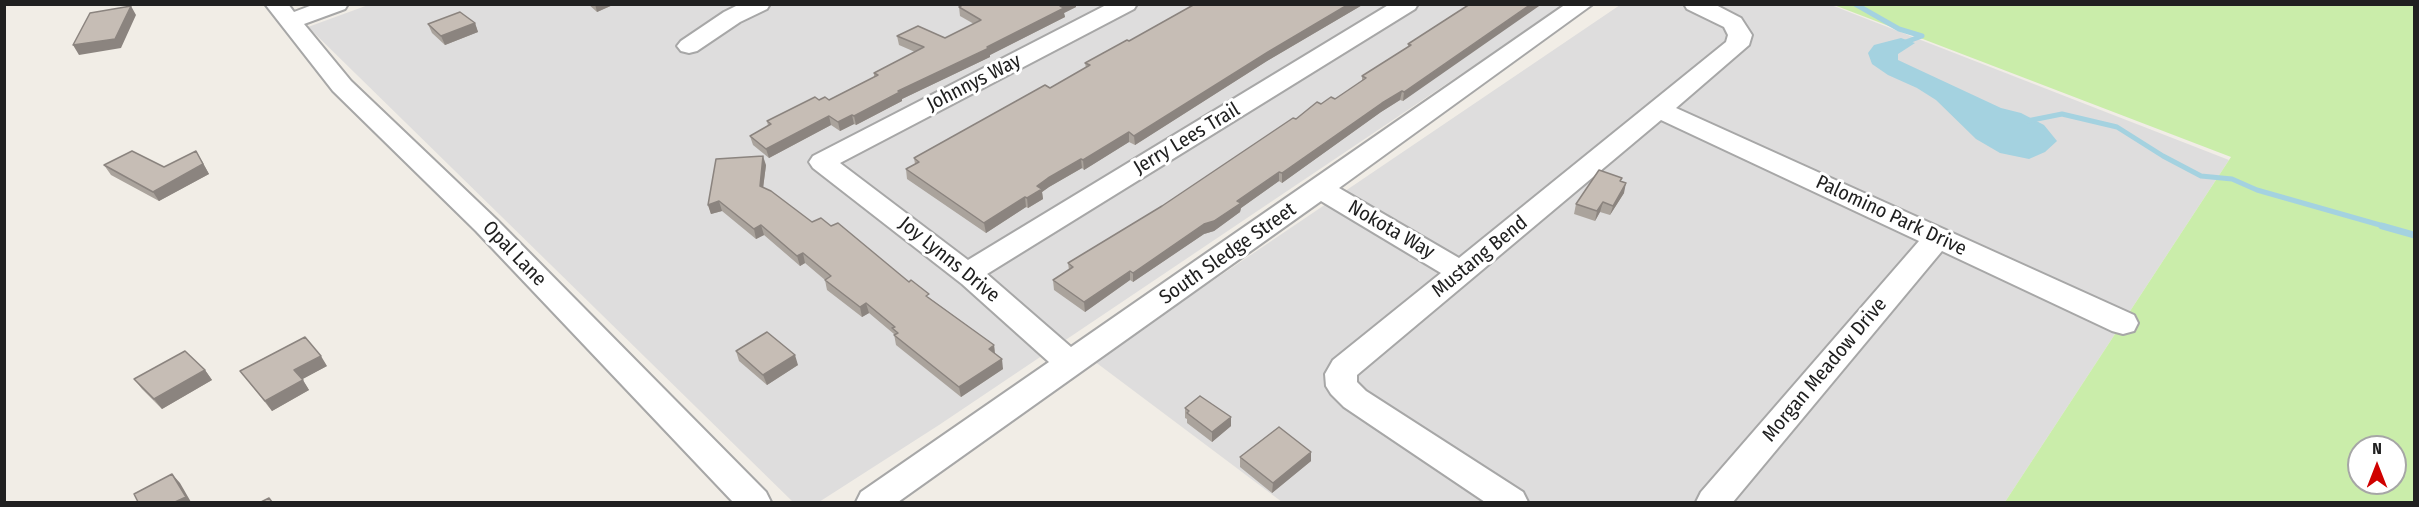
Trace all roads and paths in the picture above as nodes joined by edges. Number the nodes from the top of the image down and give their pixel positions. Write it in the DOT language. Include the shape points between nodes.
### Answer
graph roads {
  1 [pos="337,4"];
  2 [pos="759,4"];
  3 [pos="1126,4"];
  4 [pos="1407,4"];
  5 [pos="1582,4"];
  6 [pos="1695,4"];
  7 [pos="283,13"];
  8 [pos="689,46"];
  9 [pos="1659,110"];
  10 [pos="822,162"];
  11 [pos="1321,189"];
  12 [pos="1937,238"];
  13 [pos="1462,272"];
  14 [pos="968,273"];
  15 [pos="2123,322"];
  16 [pos="1071,364"];
  17 [pos="742,499"];
  18 [pos="873,502"];
  19 [pos="1511,502"];
  20 [pos="1713,502"];
  1 -- 7 [label="street"];
  2 -- 8 [label="street"];
  3 -- 10 [label="street, Johnnys Way"];
  4 -- 14 [label="street, Jerry Lees Trail"];
  5 -- 11 [label="street, South Sledge Street"];
  6 -- 9 [label="street, Mustang Bend" via="1733,23 1740,40"];
  7 -- 17 [label="street, Opal Lane" via="342,86 486,225"];
  9 -- 12 [label="street, Palomino Park Drive"];
  9 -- 13 [label="street, Mustang Bend"];
  10 -- 14 [label="street, Joy Lynns Drive"];
  11 -- 13 [label="street, Nokota Way"];
  11 -- 16 [label="street, South Sledge Street"];
  12 -- 15 [label="street, Palomino Park Drive"];
  12 -- 20 [label="street, Morgan Meadow Drive"];
  13 -- 19 [label="street, Mustang Bend" via="1344,368 1342,386 1355,399"];
  14 -- 16 [label="street, Joy Lynns Drive"];
  16 -- 18 [label="street, South Sledge Street"];
}
